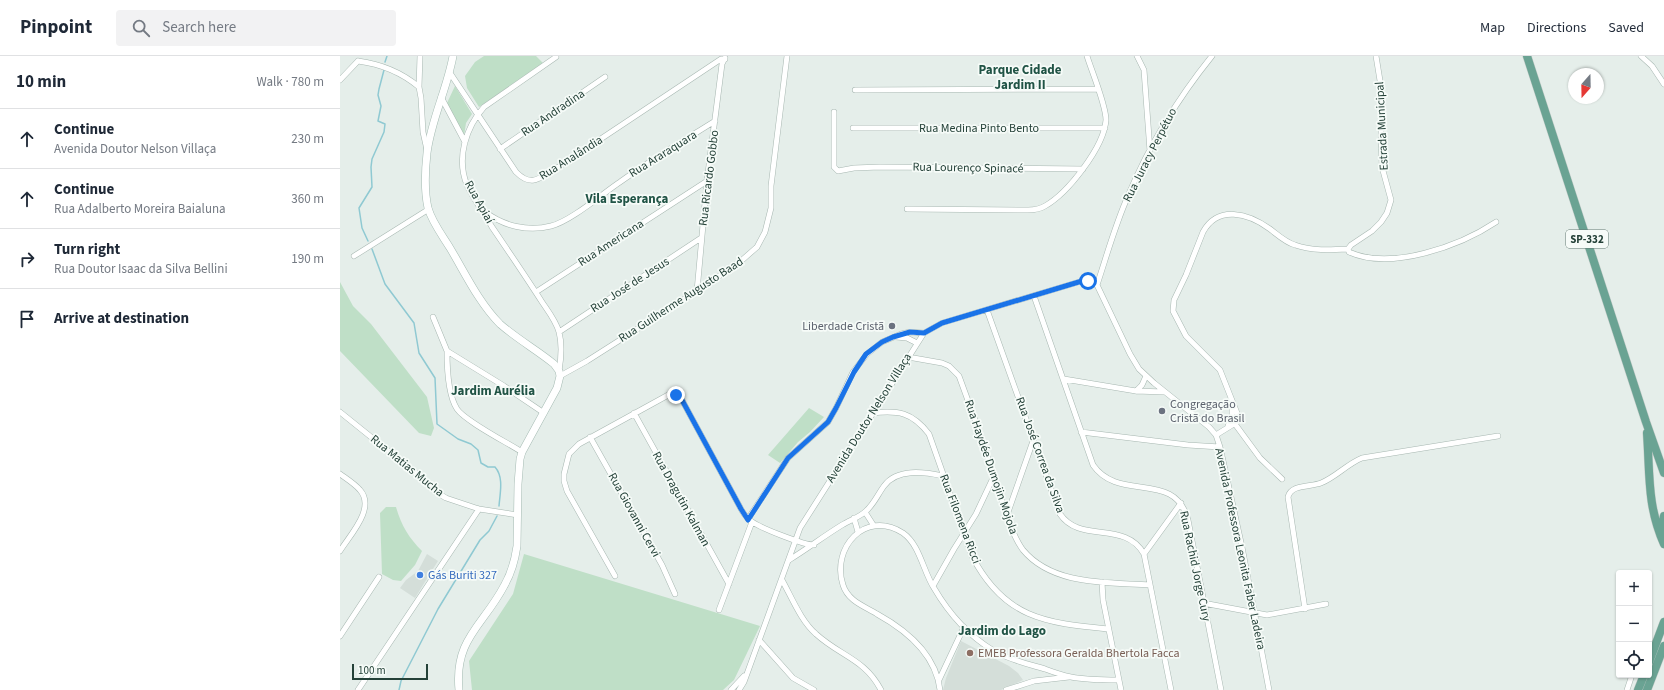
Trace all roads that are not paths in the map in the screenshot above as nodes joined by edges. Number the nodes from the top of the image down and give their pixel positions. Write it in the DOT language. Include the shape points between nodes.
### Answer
graph roads {
  1 [pos="420,56"];
  2 [pos="453,56"];
  3 [pos="787,56"];
  4 [pos="1087,56"];
  5 [pos="1137,56"];
  6 [pos="1212,56"];
  7 [pos="1376,56"];
  8 [pos="1527,56"];
  9 [pos="1641,56"];
  10 [pos="556,57"];
  11 [pos="357,59"];
  12 [pos="723,59"];
  13 [pos="450,73"];
  14 [pos="605,77"];
  15 [pos="340,80"];
  16 [pos="1664,84"];
  17 [pos="419,87"];
  18 [pos="1097,89"];
  19 [pos="855,90"];
  20 [pos="441,98"];
  21 [pos="834,112"];
  22 [pos="477,115"];
  23 [pos="715,121"];
  24 [pos="853,128"];
  25 [pos="1105,128"];
  26 [pos="465,142"];
  27 [pos="500,149"];
  28 [pos="428,151"];
  29 [pos="1150,152"];
  30 [pos="1083,169"];
  31 [pos="707,180"];
  32 [pos="429,209"];
  33 [pos="907,209"];
  34 [pos="482,210"];
  35 [pos="1496,222"];
  36 [pos="702,238"];
  37 [pos="1348,249"];
  38 [pos="354,256"];
  39 [pos="1097,285"];
  40 [pos="697,291"];
  41 [pos="536,292"];
  42 [pos="1034,296"];
  43 [pos="987,310"];
  44 [pos="433,317"];
  45 [pos="559,332"];
  46 [pos="924,333"];
  47 [pos="893,337"];
  48 [pos="917,343"];
  49 [pos="447,351"];
  50 [pos="908,357"];
  51 [pos="560,373"];
  52 [pos="1146,376"];
  53 [pos="1064,379"];
  54 [pos="1136,391"];
  55 [pos="1164,392"];
  56 [pos="1230,394"];
  57 [pos="340,412"];
  58 [pos="544,413"];
  59 [pos="634,413"];
  60 [pos="872,413"];
  61 [pos="1646,422"];
  62 [pos="1234,424"];
  63 [pos="1228,426"];
  64 [pos="1082,432"];
  65 [pos="1216,436"];
  66 [pos="1498,436"];
  67 [pos="590,437"];
  68 [pos="1033,441"];
  69 [pos="1220,447"];
  70 [pos="522,452"];
  71 [pos="1664,473"];
  72 [pos="340,474"];
  73 [pos="943,476"];
  74 [pos="993,478"];
  75 [pos="1282,479"];
  76 [pos="1181,503"];
  77 [pos="479,509"];
  78 [pos="865,512"];
  79 [pos="518,515"];
  80 [pos="1007,515"];
  81 [pos="1664,516"];
  82 [pos="854,518"];
  83 [pos="750,521"];
  84 [pos="874,526"];
  85 [pos="858,532"];
  86 [pos="964,533"];
  87 [pos="795,540"];
  88 [pos="1664,544"];
  89 [pos="814,545"];
  90 [pos="340,551"];
  91 [pos="1144,554"];
  92 [pos="789,560"];
  93 [pos="615,576"];
  94 [pos="379,577"];
  95 [pos="782,580"];
  96 [pos="1102,582"];
  97 [pos="729,584"];
  98 [pos="1150,585"];
  99 [pos="933,586"];
  100 [pos="675,594"];
  101 [pos="1203,603"];
  102 [pos="1326,604"];
  103 [pos="1306,609"];
  104 [pos="719,610"];
  105 [pos="1254,614"];
  106 [pos="1664,622"];
  107 [pos="964,627"];
  108 [pos="1108,629"];
  109 [pos="340,636"];
  110 [pos="759,640"];
  111 [pos="1660,644"];
  112 [pos="1652,657"];
  113 [pos="746,674"];
  114 [pos="1071,677"];
  115 [pos="1631,678"];
  116 [pos="1643,678"];
  117 [pos="939,680"];
  118 [pos="1119,680"];
  119 [pos="358,690"];
  120 [pos="459,690"];
  121 [pos="731,690"];
  122 [pos="740,690"];
  123 [pos="814,690"];
  124 [pos="881,690"];
  125 [pos="940,690"];
  126 [pos="1006,690"];
  127 [pos="1121,690"];
  128 [pos="1171,690"];
  129 [pos="1221,690"];
  130 [pos="1269,690"];
  131 [pos="1627,690"];
  132 [pos="1638,690"];
  133 [pos="1647,690"];
  1 -- 17 [label="street"];
  2 -- 13 [label="street"];
  3 -- 40 [label="street, Rua Guilherme Augusto Baad" via="765,232 751,253"];
  4 -- 18 [label="street"];
  5 -- 29 [label="street" via="1144,70"];
  6 -- 29 [label="street, Rua Juracy Perpétuo" via="1181,96"];
  7 -- 37 [label="street, Estrada Municipal" via="1383,99 1382,167 1391,200 1381,222"];
  8 -- 61 [label="main road, SP-332"];
  9 -- 16 [label="street" via="1652,66"];
  10 -- 22 [label="street, Rua Apiaí" via="494,98"];
  11 -- 15 [label="street"];
  11 -- 17 [label="street" via="379,65"];
  12 -- 23 [label="street, Rua Ricardo Gobbo"];
  12 -- 27 [label="street, Rua Analândia" via="538,180 532,181 521,177"];
  13 -- 20 [label="street"];
  13 -- 22 [label="street, Rua Analândia"];
  14 -- 27 [label="street, Rua Andradina"];
  17 -- 28 [label="street" via="423,132"];
  18 -- 19 [label="street"];
  18 -- 25 [label="street" via="1104,108"];
  20 -- 26 [label="street"];
  20 -- 28 [label="street"];
  21 -- 30 [label="street, Rua Lourenço Spinacé" via="834,167 840,171 880,167"];
  22 -- 26 [label="street, Rua Apiaí"];
  22 -- 27 [label="street, Rua Analândia"];
  23 -- 31 [label="street, Rua Ricardo Gobbo"];
  23 -- 34 [label="street, Rua Araraquara" via="552,226 514,226 497,220"];
  24 -- 25 [label="street, Rua Medina Pinto Bento"];
  25 -- 30 [label="street"];
  26 -- 34 [label="street, Rua Apiaí" via="462,156 464,177"];
  28 -- 32 [label="street" via="425,174"];
  29 -- 39 [label="street, Rua Juracy Perpétuo" via="1128,195"];
  30 -- 33 [label="street" via="1063,193 1041,208"];
  31 -- 36 [label="street, Rua Ricardo Gobbo"];
  31 -- 41 [label="street, Rua Americana"];
  32 -- 38 [label="street"];
  32 -- 51 [label="street" via="435,223 491,313 508,331 546,357"];
  34 -- 41 [label="street, Rua Apiaí"];
  35 -- 37 [label="street" via="1439,248 1401,258 1376,259 1350,253"];
  36 -- 40 [label="street, Rua Ricardo Gobbo"];
  36 -- 45 [label="street, Rua José de Jesus"];
  37 -- 56 [label="street" via="1323,250 1295,245 1264,225 1242,215 1220,216 1206,226 1174,300 1173,311 1186,336 1220,370"];
  39 -- 42 [label="street, Avenida Doutor Nelson Villaça" via="1085,281"];
  39 -- 52 [label="street, Avenida Professora Leonita Faber Ladeira" via="1135,364"];
  40 -- 51 [label="street, Rua Guilherme Augusto Baad" via="587,361"];
  41 -- 45 [label="street, Rua Apiaí"];
  42 -- 43 [label="street, Avenida Doutor Nelson Villaça"];
  42 -- 53 [label="street, Rua Rachid Jorge Cury"];
  43 -- 46 [label="street, Avenida Doutor Nelson Villaça" via="942,323"];
  43 -- 68 [label="street, Rua José Correa da Silva"];
  44 -- 49 [label="street"];
  45 -- 51 [label="street, Rua Apiaí"];
  46 -- 47 [label="street" via="910,332"];
  46 -- 48 [label="street, Avenida Doutor Nelson Villaça"];
  47 -- 48 [label="street" via="907,338"];
  47 -- 83 [label="street" via="872,349 859,363 828,422 788,458"];
  48 -- 50 [label="street, Avenida Doutor Nelson Villaça"];
  49 -- 58 [label="street"];
  49 -- 70 [label="street" via="451,391 457,409"];
  50 -- 60 [label="street, Avenida Doutor Nelson Villaça"];
  50 -- 74 [label="street, Rua Haydée Dumojin Mojola" via="942,363 955,370 974,417"];
  51 -- 58 [label="street" via="557,388"];
  52 -- 54 [label="street" via="1142,386"];
  52 -- 55 [label="street, Avenida Professora Leonita Faber Ladeira"];
  53 -- 54 [label="street"];
  53 -- 64 [label="street, Rua Rachid Jorge Cury"];
  54 -- 55 [label="street"];
  55 -- 65 [label="street, Avenida Professora Leonita Faber Ladeira" via="1206,424"];
  56 -- 62 [label="street" via="1238,416"];
  56 -- 63 [label="street" via="1233,412"];
  57 -- 77 [label="street, Rua Matias Mucha" via="436,492 458,503"];
  58 -- 70 [label="street"];
  59 -- 67 [label="street"];
  59 -- 83 [label="street" via="670,394 679,397"];
  59 -- 97 [label="street, Rua Dragutin Kalman"];
  60 -- 73 [label="street, Rua Filomena Ricci" via="900,413 921,424 928,434"];
  60 -- 87 [label="street, Avenida Doutor Nelson Villaça"];
  61 -- 71 [label="main road, SP-332"];
  61 -- 88 [label="main road, SP-332" via="1650,496 1655,521"];
  62 -- 63 [label="street"];
  62 -- 75 [label="street" via="1260,458"];
  63 -- 65 [label="street"];
  64 -- 69 [label="street" via="1188,446"];
  64 -- 76 [label="street, Rua Rachid Jorge Cury" via="1093,465 1104,477 1120,484 1169,493"];
  65 -- 69 [label="street, Avenida Professora Leonita Faber Ladeira"];
  66 -- 103 [label="street" via="1362,458 1323,483 1291,490 1288,497"];
  67 -- 93 [label="street" via="569,454 564,481 567,491"];
  67 -- 100 [label="street, Rua Giovanni Cervi" via="662,565"];
  68 -- 80 [label="street"];
  68 -- 91 [label="street, Rua José Correa da Silva" via="1064,520 1069,525 1081,529 1126,537 1137,544"];
  69 -- 105 [label="street, Avenida Professora Leonita Faber Ladeira"];
  70 -- 79 [label="street" via="518,479"];
  72 -- 90 [label="street" via="360,489 365,505 363,515"];
  73 -- 78 [label="street" via="919,472 898,476 885,484"];
  73 -- 86 [label="street, Rua Filomena Ricci"];
  74 -- 80 [label="street, Rua Haydée Dumojin Mojola"];
  74 -- 86 [label="street"];
  76 -- 91 [label="street"];
  76 -- 101 [label="street, Rua Rachid Jorge Cury" via="1188,520"];
  77 -- 79 [label="street, Rua Matias Mucha"];
  77 -- 119 [label="street"];
  78 -- 82 [label="street"];
  78 -- 84 [label="street"];
  79 -- 120 [label="street" via="517,546 513,566 503,588 464,646 459,663"];
  80 -- 96 [label="street, Rua Haydée Dumojin Mojola" via="1017,541 1044,568 1061,575"];
  81 -- 88 [label="main road"];
  82 -- 85 [label="street"];
  82 -- 89 [label="street"];
  83 -- 87 [label="street"];
  83 -- 97 [label="street"];
  84 -- 85 [label="street"];
  84 -- 99 [label="street" via="889,527 908,538"];
  85 -- 117 [label="street" via="842,559 844,589 854,601 888,620 910,638 928,657"];
  86 -- 99 [label="street"];
  86 -- 108 [label="street, Rua Filomena Ricci" via="982,574 991,586 1014,605 1040,619 1054,623"];
  87 -- 89 [label="street"];
  87 -- 92 [label="street, Avenida Doutor Nelson Villaça"];
  89 -- 92 [label="street"];
  91 -- 98 [label="street"];
  92 -- 95 [label="street, Avenida Doutor Nelson Villaça"];
  94 -- 109 [label="street"];
  95 -- 110 [label="street, Avenida Doutor Nelson Villaça"];
  95 -- 124 [label="street" via="815,633 865,668"];
  96 -- 98 [label="street, Rua Haydée Dumojin Mojola"];
  96 -- 108 [label="street"];
  97 -- 104 [label="street"];
  98 -- 128 [label="street"];
  99 -- 107 [label="street"];
  101 -- 105 [label="street"];
  101 -- 129 [label="street, Rua Rachid Jorge Cury"];
  102 -- 103 [label="street"];
  103 -- 105 [label="street" via="1268,615"];
  105 -- 130 [label="street, Avenida Professora Leonita Faber Ladeira"];
  106 -- 111 [label="main road"];
  107 -- 114 [label="street" via="993,650 1009,658"];
  107 -- 117 [label="street"];
  108 -- 118 [label="street"];
  110 -- 113 [label="street, Avenida Doutor Nelson Villaça"];
  110 -- 123 [label="street" via="793,678"];
  111 -- 112 [label="main road"];
  111 -- 133 [label="main road"];
  113 -- 121 [label="street, Avenida Doutor Nelson Villaça"];
  113 -- 122 [label="street, Avenida Doutor Nelson Villaça"];
  114 -- 118 [label="street"];
  114 -- 126 [label="street" via="1034,682"];
  115 -- 131 [label="street"];
  116 -- 132 [label="main road"];
  117 -- 125 [label="street"];
  118 -- 127 [label="street"];
}
